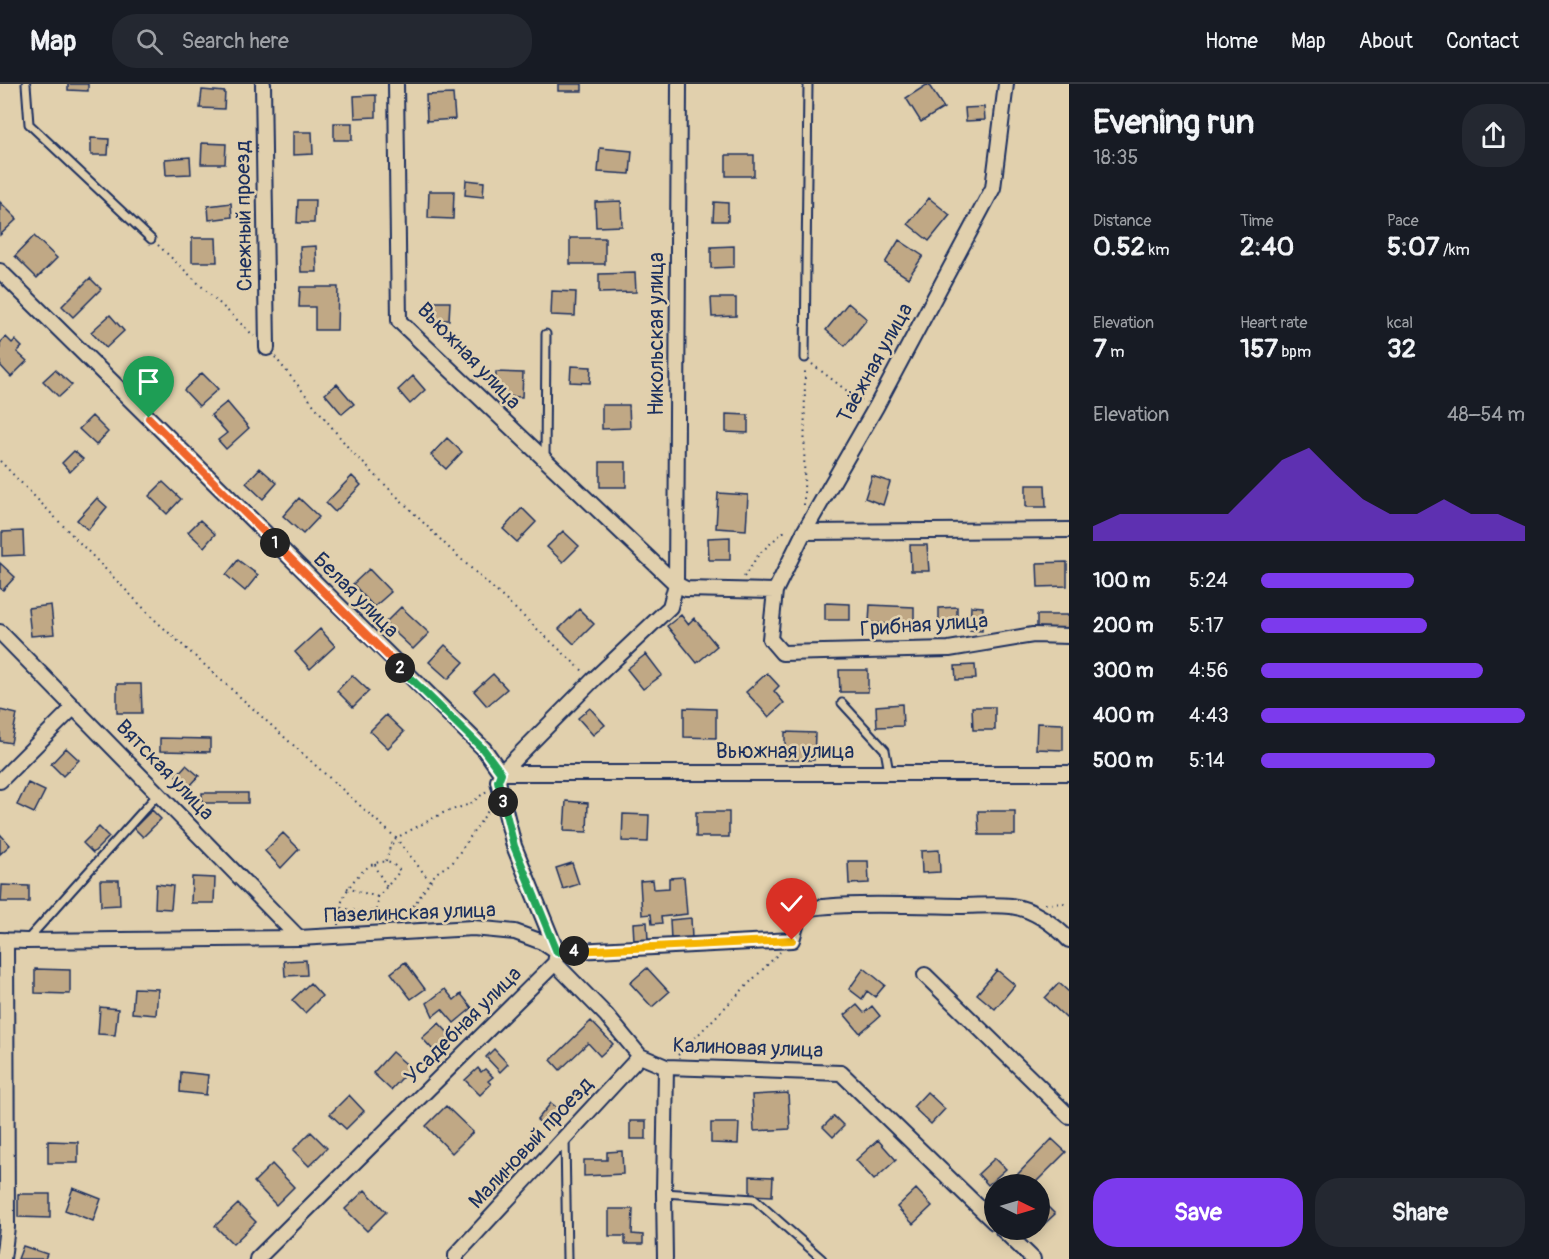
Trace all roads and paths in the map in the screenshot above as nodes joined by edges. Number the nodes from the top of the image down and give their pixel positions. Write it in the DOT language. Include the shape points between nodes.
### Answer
graph roads {
  1 [pos="26,84"];
  2 [pos="263,84"];
  3 [pos="396,84"];
  4 [pos="679,84"];
  5 [pos="808,84"];
  6 [pos="1006,84"];
  7 [pos="152,239"];
  8 [pos="0,271"];
  9 [pos="546,334"];
  10 [pos="267,348"];
  11 [pos="805,358"];
  12 [pos="876,407"];
  13 [pos="0,460"];
  14 [pos="545,462"];
  15 [pos="804,511"];
  16 [pos="1069,530"];
  17 [pos="804,532"];
  18 [pos="676,584"];
  19 [pos="735,590"];
  20 [pos="775,591"];
  21 [pos="0,632"];
  22 [pos="1069,636"];
  23 [pos="782,653"];
  24 [pos="593,680"];
  25 [pos="842,703"];
  26 [pos="74,706"];
  27 [pos="889,772"];
  28 [pos="1069,773"];
  29 [pos="0,781"];
  30 [pos="500,782"];
  31 [pos="158,794"];
  32 [pos="396,838"];
  33 [pos="386,861"];
  34 [pos="375,864"];
  35 [pos="430,881"];
  36 [pos="387,886"];
  37 [pos="347,888"];
  38 [pos="378,897"];
  39 [pos="340,908"];
  40 [pos="337,927"];
  41 [pos="397,933"];
  42 [pos="299,938"];
  43 [pos="3,940"];
  44 [pos="792,940"];
  45 [pos="1069,940"];
  46 [pos="26,941"];
  47 [pos="556,957"];
  48 [pos="925,975"];
  49 [pos="640,1056"];
  50 [pos="666,1067"];
  51 [pos="1069,1116"];
  52 [pos="565,1138"];
  53 [pos="664,1193"];
  54 [pos="984,1211"];
  55 [pos="4,1227"];
  56 [pos="1013,1240"];
  57 [pos="3,1259"];
  58 [pos="257,1259"];
  59 [pos="456,1259"];
  60 [pos="567,1259"];
  61 [pos="665,1259"];
  62 [pos="822,1259"];
  63 [pos="1033,1259"];
  1 -- 7 [label="lane" via="29,124"];
  2 -- 10 [label="street, Снежный проезд"];
  3 -- 14 [label="street, Вьюжная улица" via="399,321"];
  4 -- 18 [label="street, Никольская улица"];
  5 -- 11 [label="lane"];
  6 -- 12 [label="street, Таёжная улица" via="993,188"];
  7 -- 10 [label="path"];
  8 -- 30 [label="street, Белая улица" via="483,749"];
  9 -- 14 [label="lane"];
  10 -- 24 [label="path" via="351,451 448,547"];
  11 -- 12 [label="path" via="851,394"];
  11 -- 15 [label="path"];
  12 -- 17 [label="street, Таёжная улица"];
  13 -- 32 [label="path" via="157,622"];
  14 -- 18 [label="street, Вьюжная улица"];
  16 -- 17 [label="street"];
  17 -- 19 [label="path" via="783,532 759,554"];
  17 -- 20 [label="street, Таёжная улица"];
  18 -- 19 [label="street" via="686,589"];
  18 -- 24 [label="street" via="670,607"];
  19 -- 20 [label="street"];
  20 -- 23 [label="street, Таёжная улица" via="770,639"];
  21 -- 26 [label="street, Вятская улица"];
  22 -- 23 [label="street, Грибная улица" via="1033,635 949,649"];
  24 -- 30 [label="street"];
  25 -- 27 [label="lane" via="885,750"];
  26 -- 29 [label="street"];
  26 -- 31 [label="street, Вятская улица"];
  27 -- 28 [label="street, Вьюжная улица"];
  27 -- 30 [label="street, Вьюжная улица"];
  30 -- 32 [label="path" via="470,804 443,813"];
  30 -- 35 [label="path" via="453,862"];
  30 -- 47 [label="street" via="514,846"];
  31 -- 42 [label="street, Вятская улица"];
  31 -- 46 [label="lane"];
  32 -- 33 [label="path"];
  32 -- 35 [label="path"];
  33 -- 34 [label="path"];
  33 -- 36 [label="path" via="394,863 400,871"];
  34 -- 36 [label="path"];
  34 -- 37 [label="path" via="354,878"];
  35 -- 41 [label="path"];
  36 -- 38 [label="path"];
  37 -- 38 [label="path"];
  37 -- 39 [label="path"];
  38 -- 39 [label="path" via="377,909 371,913"];
  39 -- 40 [label="path"];
  41 -- 42 [label="street, Пазелинская улица"];
  41 -- 47 [label="street, Пазелинская улица" via="496,929 542,942"];
  42 -- 46 [label="street, Пазелинская улица"];
  43 -- 46 [label="street, Пазелинская улица"];
  43 -- 55 [label="street"];
  44 -- 45 [label="street" via="805,911 854,905 1012,906 1039,916"];
  44 -- 47 [label="street"];
  44 -- 50 [label="path"];
  47 -- 49 [label="street, Калиновая улица"];
  47 -- 58 [label="street, Усадебная улица"];
  48 -- 51 [label="street"];
  49 -- 50 [label="street, Калиновая улица"];
  49 -- 52 [label="street, Малиновый проезд"];
  50 -- 53 [label="street"];
  50 -- 54 [label="street, Калиновая улица" via="841,1073"];
  52 -- 59 [label="street, Малиновый проезд"];
  52 -- 60 [label="lane"];
  53 -- 61 [label="street"];
  53 -- 62 [label="lane" via="754,1199"];
  55 -- 57 [label="street"];
  56 -- 63 [label="street"];
}
